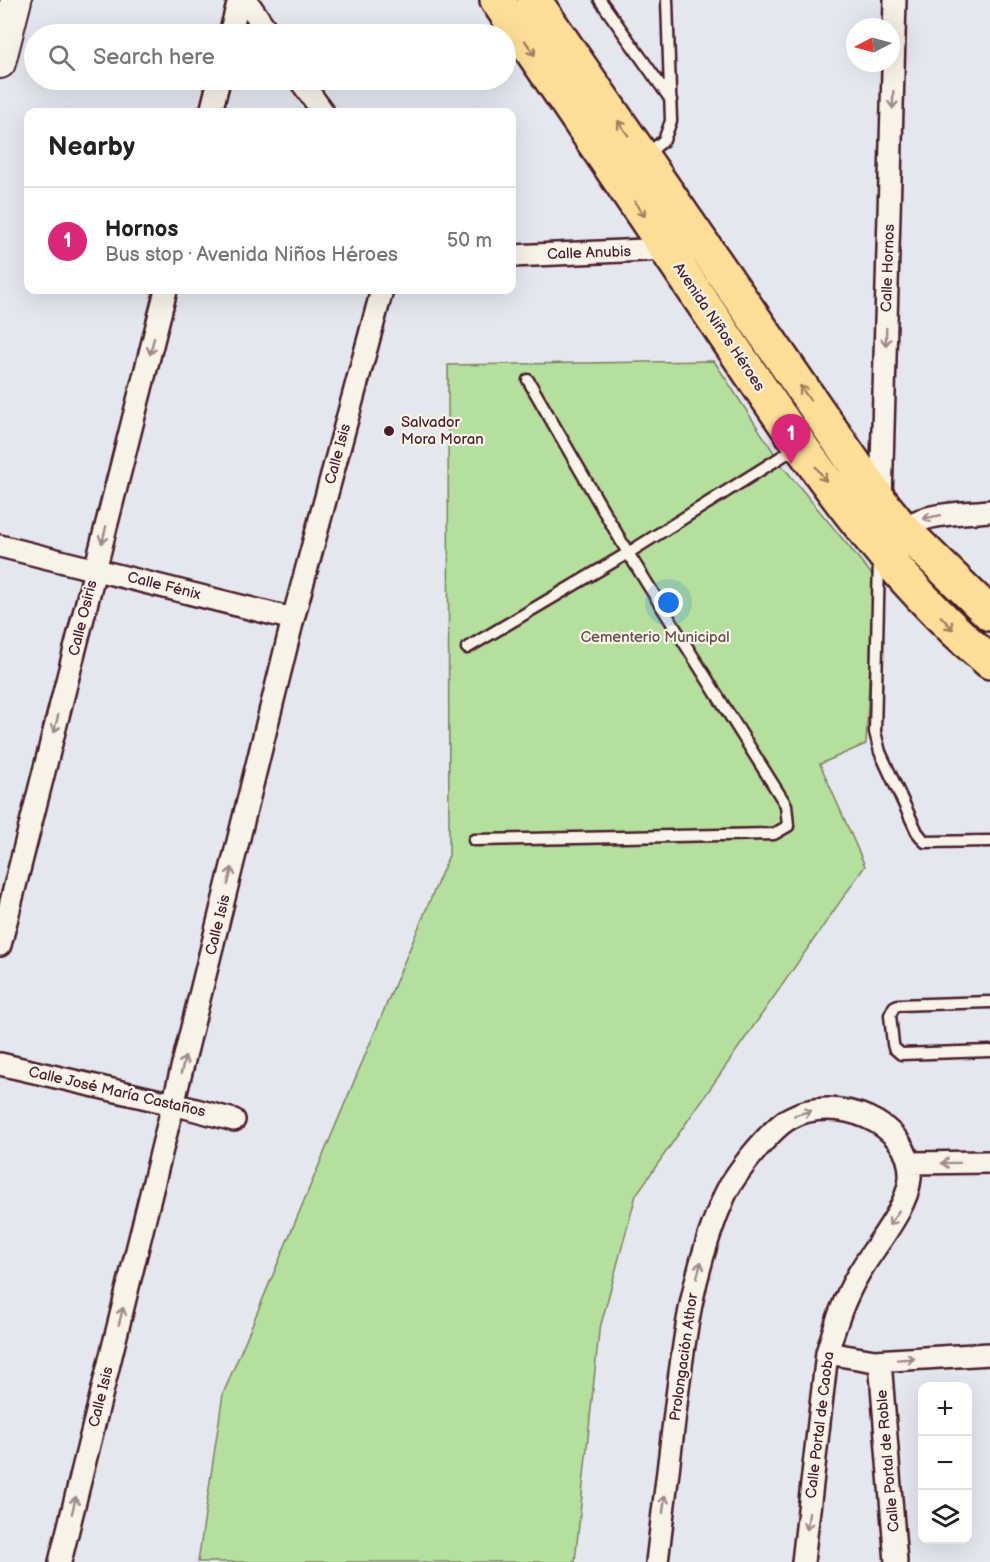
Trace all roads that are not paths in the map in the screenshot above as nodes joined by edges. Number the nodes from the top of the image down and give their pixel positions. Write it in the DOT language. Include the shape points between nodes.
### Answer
graph roads {
  1 [pos="16,0"];
  2 [pos="239,0"];
  3 [pos="246,0"];
  4 [pos="497,0"];
  5 [pos="534,0"];
  6 [pos="600,0"];
  7 [pos="667,0"];
  8 [pos="896,0"];
  9 [pos="233,24"];
  10 [pos="262,24"];
  11 [pos="0,63"];
  12 [pos="216,90"];
  13 [pos="307,90"];
  14 [pos="671,100"];
  15 [pos="212,108"];
  16 [pos="320,108"];
  17 [pos="630,166"];
  18 [pos="667,249"];
  19 [pos="516,256"];
  20 [pos="165,294"];
  21 [pos="381,294"];
  22 [pos="528,380"];
  23 [pos="800,445"];
  24 [pos="881,502"];
  25 [pos="990,511"];
  26 [pos="882,536"];
  27 [pos="0,546"];
  28 [pos="628,553"];
  29 [pos="96,569"];
  30 [pos="990,614"];
  31 [pos="293,619"];
  32 [pos="467,648"];
  33 [pos="986,652"];
  34 [pos="474,840"];
  35 [pos="990,841"];
  36 [pos="0,945"];
  37 [pos="990,1002"];
  38 [pos="990,1051"];
  39 [pos="0,1064"];
  40 [pos="173,1104"];
  41 [pos="234,1120"];
  42 [pos="990,1162"];
  43 [pos="909,1163"];
  44 [pos="827,1353"];
  45 [pos="990,1354"];
  46 [pos="880,1361"];
  47 [pos="60,1562"];
  48 [pos="657,1562"];
  49 [pos="803,1562"];
  50 [pos="896,1562"];
  1 -- 11 [label="main road"];
  2 -- 9 [label="street"];
  3 -- 10 [label="street"];
  4 -- 17 [label="main road, Avenida Niños Héroes, one-way"];
  17 -- 5 [label="main road, Avenida Niños Héroes, one-way"];
  6 -- 14 [label="lane"];
  7 -- 14 [label="lane"];
  8 -- 24 [label="street, Calle Hornos, one-way"];
  12 -- 15 [label="street"];
  13 -- 16 [label="street"];
  14 -- 17 [label="lane" via="671,121 664,140"];
  17 -- 18 [label="main road, Avenida Niños Héroes, one-way"];
  24 -- 17 [label="main road, Avenida Niños Héroes, one-way"];
  18 -- 19 [label="street, Calle Anubis"];
  18 -- 23 [label="main road, Avenida Niños Héroes"];
  20 -- 29 [label="street, Calle Osiris, one-way"];
  21 -- 31 [label="street, Calle Isis"];
  22 -- 28 [label="lane"];
  23 -- 26 [label="main road, Avenida Niños Héroes, one-way"];
  23 -- 28 [label="lane"];
  24 -- 26 [label="main road, Avenida Niños Héroes"];
  25 -- 26 [label="street, one-way" via="942,515"];
  26 -- 30 [label="main road, Avenida Niños Héroes"];
  26 -- 33 [label="main road, Avenida Niños Héroes, one-way" via="961,637"];
  26 -- 35 [label="lane" via="874,732 880,752 925,842"];
  27 -- 29 [label="street, Calle Fénix"];
  28 -- 32 [label="lane"];
  28 -- 34 [label="lane" via="786,805 788,826 774,834"];
  29 -- 31 [label="street, Calle Fénix"];
  29 -- 36 [label="street, Calle Osiris, one-way"];
  40 -- 31 [label="street, Calle Isis, one-way"];
  37 -- 38 [label="lane" via="898,1005 890,1015 894,1048 901,1054"];
  39 -- 40 [label="street, Calle José María Castaños"];
  40 -- 41 [label="street, Calle José María Castaños"];
  47 -- 40 [label="street, Calle Isis, one-way"];
  42 -- 43 [label="street, one-way"];
  43 -- 44 [label="street, Calle Portal de Caoba, one-way" via="904,1202 857,1275"];
  48 -- 43 [label="street, Prolongación Athor, one-way" via="686,1325 704,1250 725,1194 781,1124 817,1110 842,1109 871,1119 887,1129"];
  44 -- 46 [label="street"];
  44 -- 49 [label="street, Calle Portal de Caoba, one-way"];
  46 -- 45 [label="street, one-way"];
  46 -- 50 [label="street, Calle Portal de Roble"];
}
